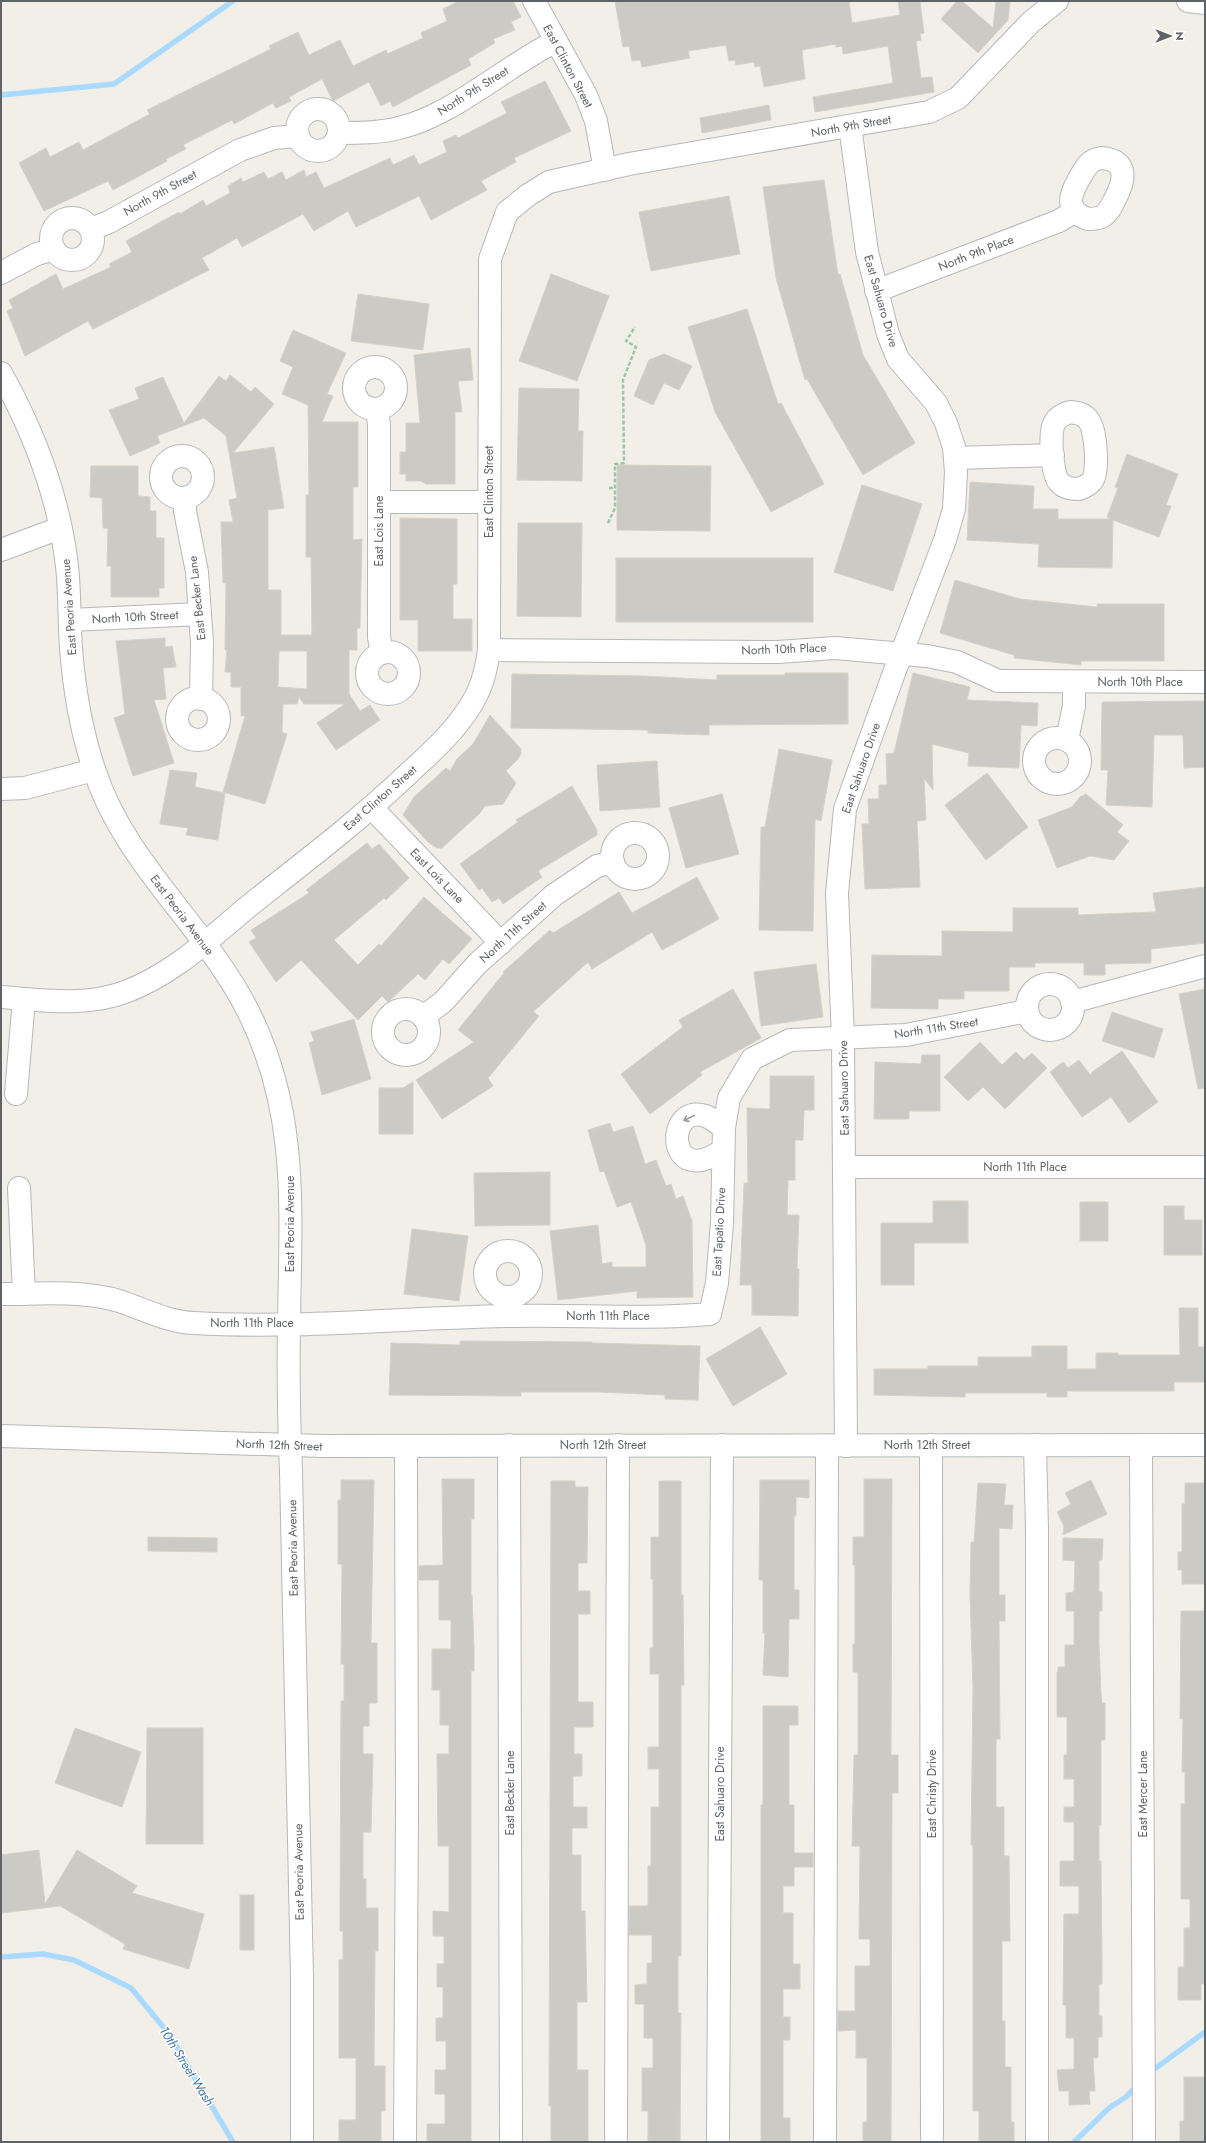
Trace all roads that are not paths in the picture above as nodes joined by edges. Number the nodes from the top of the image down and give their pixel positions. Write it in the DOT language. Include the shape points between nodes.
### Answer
graph roads {
  1 [pos="534,1"];
  2 [pos="1057,1"];
  3 [pos="1188,1"];
  4 [pos="1205,3"];
  5 [pos="556,41"];
  6 [pos="850,126"];
  7 [pos="338,133"];
  8 [pos="298,136"];
  9 [pos="605,170"];
  10 [pos="1075,211"];
  11 [pos="91,229"];
  12 [pos="54,249"];
  13 [pos="1,273"];
  14 [pos="876,291"];
  15 [pos="1,375"];
  16 [pos="376,409"];
  17 [pos="1053,455"];
  18 [pos="956,458"];
  19 [pos="185,498"];
  20 [pos="379,502"];
  21 [pos="489,502"];
  22 [pos="60,528"];
  23 [pos="1,550"];
  24 [pos="200,614"];
  25 [pos="70,620"];
  26 [pos="489,650"];
  27 [pos="382,653"];
  28 [pos="902,654"];
  29 [pos="1074,682"];
  30 [pos="1205,682"];
  31 [pos="201,698"];
  32 [pos="1067,740"];
  33 [pos="94,770"];
  34 [pos="1,789"];
  35 [pos="372,808"];
  36 [pos="613,862"];
  37 [pos="501,943"];
  38 [pos="203,944"];
  39 [pos="1205,966"];
  40 [pos="1,998"];
  41 [pos="24,999"];
  42 [pos="1072,1002"];
  43 [pos="1028,1011"];
  44 [pos="423,1017"];
  45 [pos="844,1038"];
  46 [pos="16,1094"];
  47 [pos="724,1128"];
  48 [pos="723,1150"];
  49 [pos="845,1167"];
  50 [pos="1205,1167"];
  51 [pos="19,1188"];
  52 [pos="1,1294"];
  53 [pos="24,1294"];
  54 [pos="710,1314"];
  55 [pos="289,1323"];
  56 [pos="1,1436"];
  57 [pos="290,1445"];
  58 [pos="509,1445"];
  59 [pos="618,1445"];
  60 [pos="722,1445"];
  61 [pos="931,1445"];
  62 [pos="1035,1445"];
  63 [pos="1142,1445"];
  64 [pos="1205,1445"];
  65 [pos="406,1446"];
  66 [pos="836,1446"];
  67 [pos="302,2142"];
  68 [pos="404,2142"];
  69 [pos="510,2142"];
  70 [pos="616,2142"];
  71 [pos="718,2142"];
  72 [pos="825,2142"];
  73 [pos="932,2142"];
  74 [pos="1037,2142"];
  75 [pos="1144,2142"];
  1 -- 5 [label="street, East Clinton Street"];
  2 -- 6 [label="street, North 9th Street" via="1031,22 958,98 929,112"];
  3 -- 4 [label="street"];
  5 -- 7 [label="street, North 9th Street" via="536,51 442,112 399,128"];
  5 -- 9 [label="street, East Clinton Street" via="586,95 596,121"];
  6 -- 9 [label="street, North 9th Street"];
  6 -- 14 [label="street, East Sahuaro Drive" via="861,214"];
  7 -- 8 [label="street" via="333,146 320,151 306,148"];
  7 -- 8 [label="street" via="336,120 331,115 326,111 313,110 298,123"];
  8 -- 11 [label="street, North 9th Street" via="274,138 240,150 109,222"];
  9 -- 21 [label="street, East Clinton Street" via="549,182 506,212 500,227 490,259"];
  10 -- 14 [label="street, North 9th Place" via="1059,221"];
  11 -- 12 [label="street" via="93,243 85,256 72,260 59,255"];
  11 -- 12 [label="street" via="82,220 75,218 62,221 52,236"];
  12 -- 13 [label="street" via="37,254"];
  14 -- 18 [label="street, East Sahuaro Drive" via="898,359 936,403 946,424"];
  15 -- 22 [label="street, East Peoria Avenue" via="25,422 52,489"];
  16 -- 20 [label="street, East Lois Lane" via="379,425"];
  17 -- 18 [label="street"];
  18 -- 28 [label="street, East Sahuaro Drive" via="954,509 935,569"];
  19 -- 24 [label="street, East Becker Lane" via="185,511 197,572"];
  20 -- 21 [label="street"];
  20 -- 27 [label="street, East Lois Lane" via="379,637"];
  21 -- 26 [label="street, East Clinton Street"];
  22 -- 23 [label="street"];
  22 -- 25 [label="street, East Peoria Avenue" via="67,566"];
  24 -- 25 [label="street, North 10th Street"];
  24 -- 31 [label="street, East Becker Lane"];
  25 -- 33 [label="street, East Peoria Avenue" via="76,692"];
  26 -- 28 [label="street, North 10th Place" via="778,652 835,648"];
  26 -- 35 [label="street, East Clinton Street" via="482,686 459,723"];
  28 -- 29 [label="street, North 10th Place" via="956,662 998,681"];
  28 -- 45 [label="street, East Sahuaro Drive" via="845,809 837,893"];
  29 -- 30 [label="street, North 10th Place"];
  29 -- 32 [label="street" via="1074,706"];
  33 -- 34 [label="street" via="25,788"];
  33 -- 38 [label="street, East Peoria Avenue" via="103,793 131,845"];
  35 -- 37 [label="street, East Lois Lane"];
  35 -- 38 [label="street, East Clinton Street"];
  36 -- 37 [label="street, North 11th Street" via="597,866 554,895"];
  37 -- 44 [label="street, North 11th Street" via="478,963 443,1002"];
  38 -- 41 [label="street, East Clinton Street" via="170,970 124,993 79,1001"];
  38 -- 55 [label="street, East Peoria Avenue" via="233,984 250,1016 272,1070 280,1100 290,1172"];
  39 -- 42 [label="street"];
  40 -- 41 [label="street, East Clinton Street"];
  41 -- 46 [label="street"];
  42 -- 43 [label="street" via="1070,995 1059,986 1045,984 1033,991 1027,1004"];
  42 -- 43 [label="street" via="1071,1016 1067,1022 1055,1029 1041,1028 1035,1024"];
  43 -- 45 [label="street, North 11th Street" via="906,1035"];
  45 -- 47 [label="street, East Tapatio Drive" via="790,1040 752,1059 730,1098"];
  45 -- 49 [label="street, East Sahuaro Drive"];
  47 -- 48 [label="street, East Tapatio Drive"];
  47 -- 48 [label="street, one-way" via="709,1117 695,1115 684,1120 679,1126 676,1139 678,1148 684,1155 697,1161 706,1160"];
  48 -- 54 [label="street, East Tapatio Drive" via="722,1223 717,1283"];
  49 -- 50 [label="street, North 11th Place"];
  49 -- 66 [label="street, East Sahuaro Drive"];
  51 -- 53 [label="street"];
  52 -- 53 [label="street, North 11th Place"];
  53 -- 55 [label="street, North 11th Place" via="97,1296 119,1301 161,1317 192,1323"];
  54 -- 55 [label="street, North 11th Place" via="673,1317 507,1306"];
  55 -- 57 [label="street, East Peoria Avenue"];
  56 -- 57 [label="street, North 12th Street"];
  57 -- 65 [label="street, North 12th Street"];
  57 -- 67 [label="street, East Peoria Avenue" via="302,1970"];
  58 -- 59 [label="street, North 12th Street"];
  58 -- 65 [label="street, North 12th Street"];
  58 -- 69 [label="street, East Becker Lane"];
  59 -- 60 [label="street, North 12th Street"];
  59 -- 70 [label="street"];
  60 -- 66 [label="street, North 12th Street"];
  60 -- 71 [label="street, East Sahuaro Drive"];
  61 -- 62 [label="street, North 12th Street"];
  61 -- 66 [label="street, North 12th Street"];
  61 -- 73 [label="street, East Christy Drive"];
  62 -- 63 [label="street, North 12th Street"];
  62 -- 74 [label="street"];
  63 -- 64 [label="street, North 12th Street"];
  63 -- 75 [label="street, East Mercer Lane"];
  65 -- 68 [label="street" via="407,1809"];
  66 -- 72 [label="street, East Sahuaro Drive"];
}
